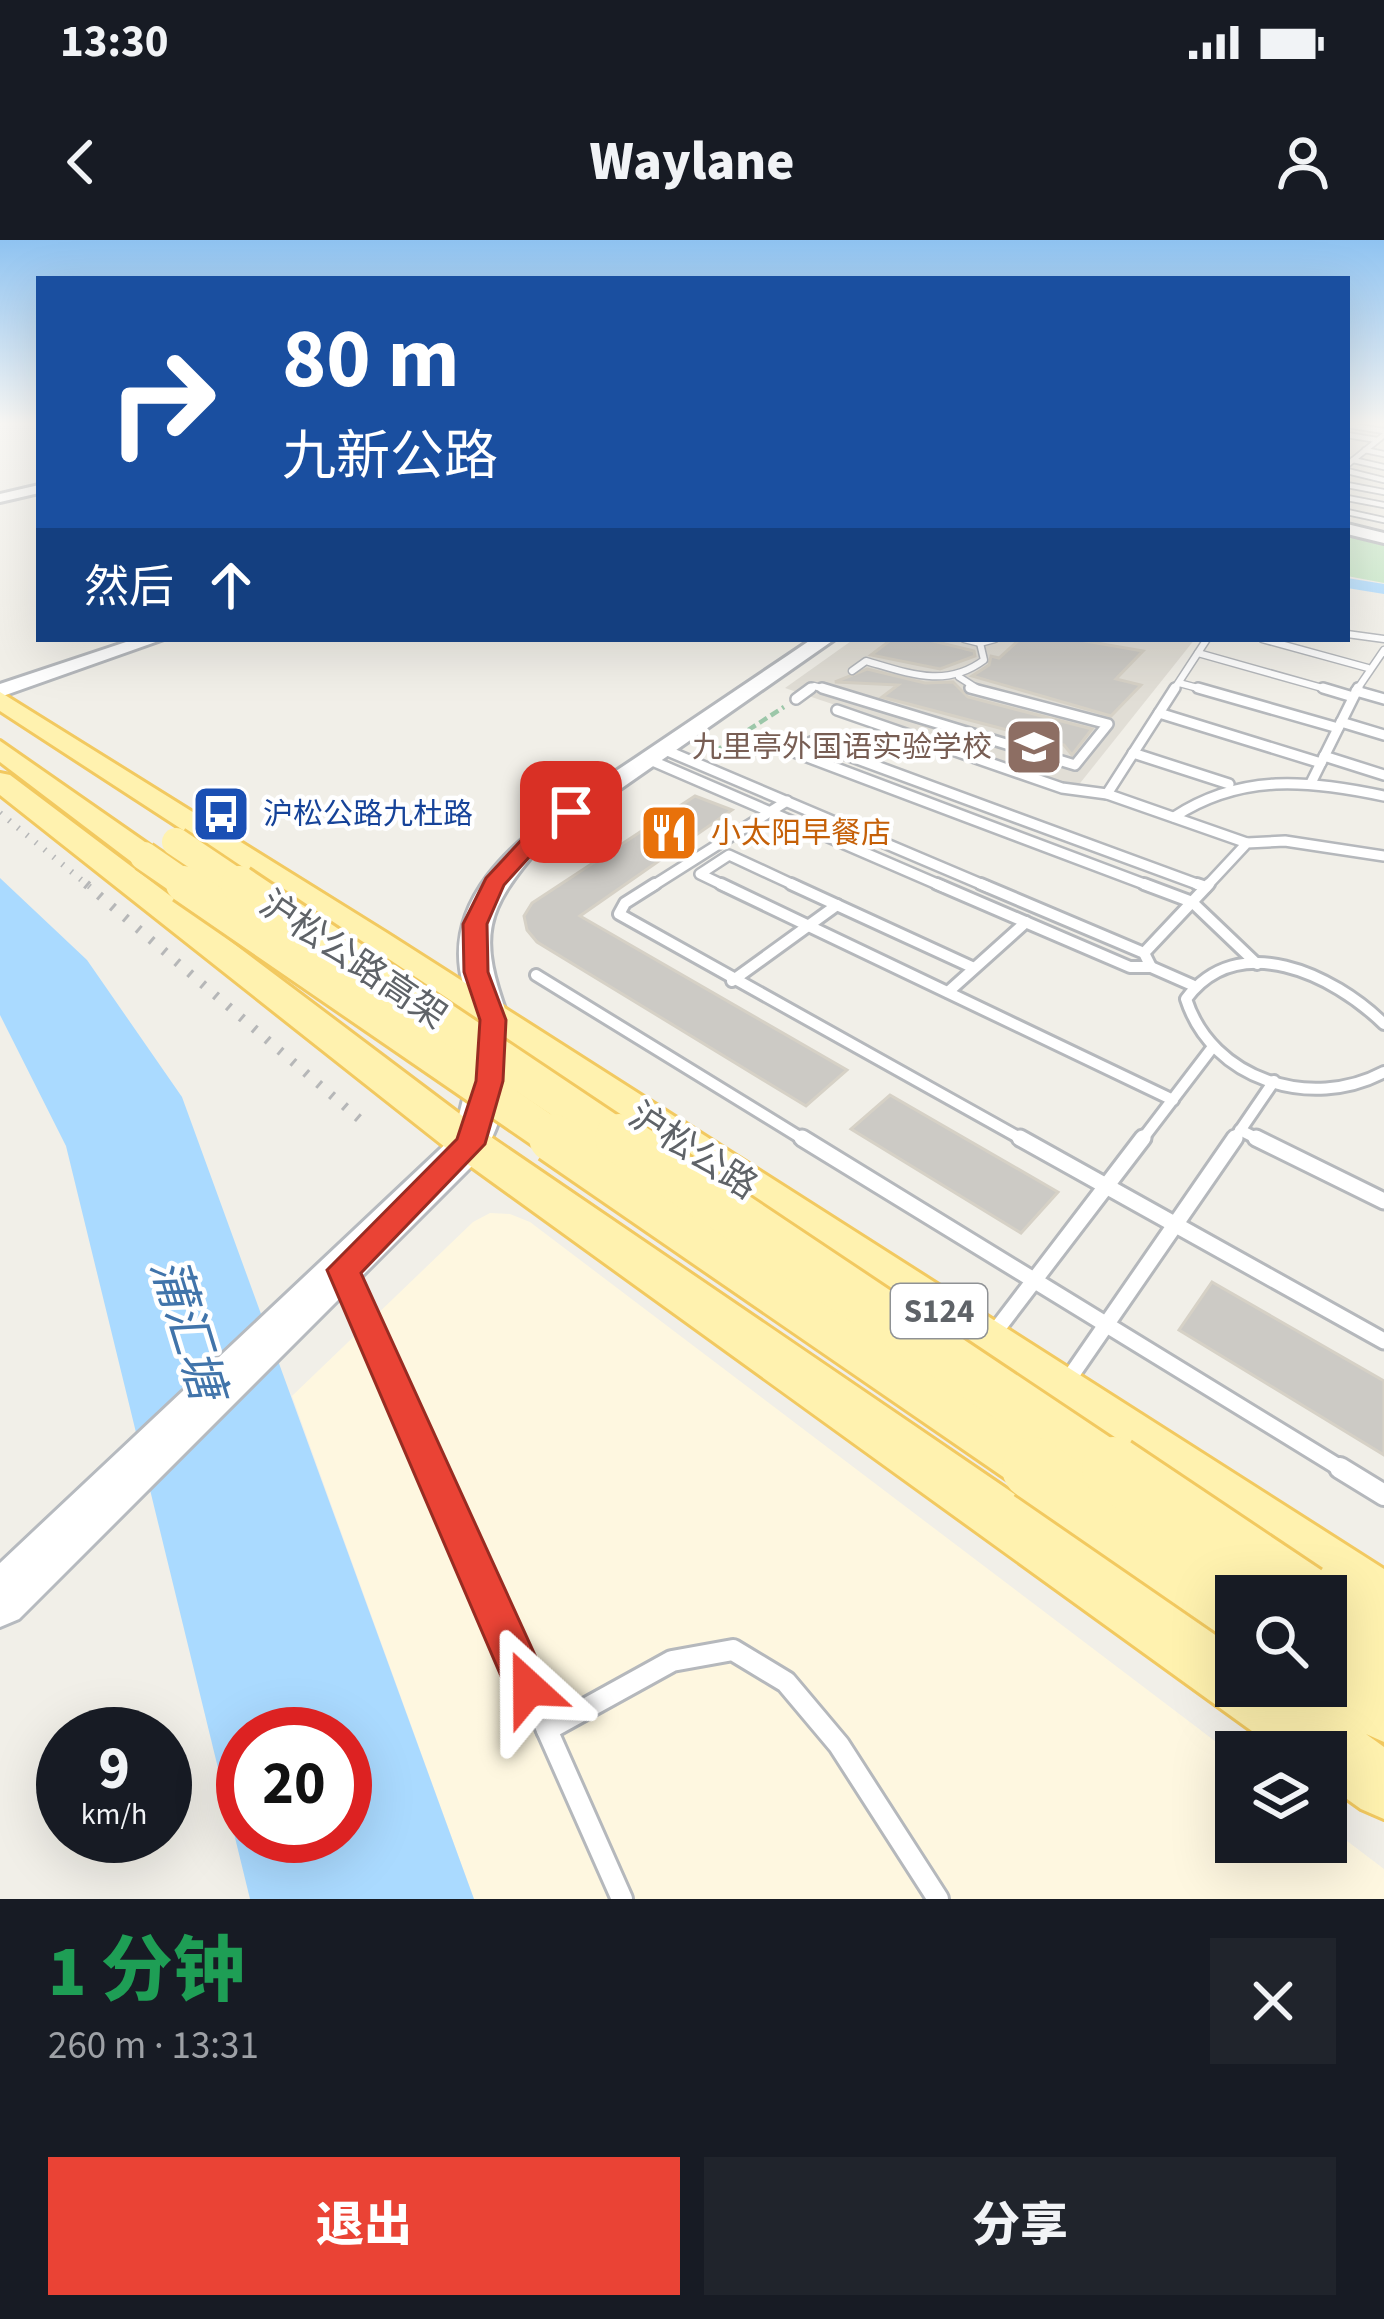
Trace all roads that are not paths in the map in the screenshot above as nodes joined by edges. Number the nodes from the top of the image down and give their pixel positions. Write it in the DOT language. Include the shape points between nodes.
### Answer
graph roads {
  1 [pos="1350,513"];
  2 [pos="1384,520"];
  3 [pos="1350,530"];
  4 [pos="1384,538"];
  5 [pos="1350,634"];
  6 [pos="1384,639"];
  7 [pos="145,642"];
  8 [pos="821,642"];
  9 [pos="974,642"];
  10 [pos="986,642"];
  11 [pos="1206,642"];
  12 [pos="1276,642"];
  13 [pos="980,644"];
  14 [pos="1384,650"];
  15 [pos="1198,653"];
  16 [pos="1375,664"];
  17 [pos="852,671"];
  18 [pos="958,677"];
  19 [pos="1179,682"];
  20 [pos="0,691"];
  21 [pos="1355,694"];
  22 [pos="796,699"];
  23 [pos="1384,699"];
  24 [pos="0,700"];
  25 [pos="837,710"];
  26 [pos="1159,713"];
  27 [pos="0,725"];
  28 [pos="1340,725"];
  29 [pos="1384,735"];
  30 [pos="0,749"];
  31 [pos="656,754"];
  32 [pos="1133,754"];
  33 [pos="1323,759"];
  34 [pos="1384,775"];
  35 [pos="0,781"];
  36 [pos="1311,784"];
  37 [pos="1232,785"];
  38 [pos="1107,794"];
  39 [pos="1384,796"];
  40 [pos="787,801"];
  41 [pos="770,812"];
  42 [pos="1174,817"];
  43 [pos="1247,843"];
  44 [pos="160,849"];
  45 [pos="1384,856"];
  46 [pos="1206,887"];
  47 [pos="1192,902"];
  48 [pos="837,905"];
  49 [pos="1026,922"];
  50 [pos="808,926"];
  51 [pos="1144,952"];
  52 [pos="1257,964"];
  53 [pos="1151,967"];
  54 [pos="974,968"];
  55 [pos="536,974"];
  56 [pos="732,981"];
  57 [pos="1192,985"];
  58 [pos="948,992"];
  59 [pos="1378,1009"];
  60 [pos="493,1020"];
  61 [pos="1384,1024"];
  62 [pos="1212,1048"];
  63 [pos="1384,1072"];
  64 [pos="1274,1081"];
  65 [pos="1173,1100"];
  66 [pos="1240,1130"];
  67 [pos="470,1144"];
  68 [pos="1106,1187"];
  69 [pos="1384,1202"];
  70 [pos="1174,1226"];
  71 [pos="344,1270"];
  72 [pos="1034,1281"];
  73 [pos="1106,1325"];
  74 [pos="1384,1341"];
  75 [pos="987,1343"];
  76 [pos="1061,1391"];
  77 [pos="1384,1495"];
  78 [pos="1272,1575"];
  79 [pos="1215,1593"];
  80 [pos="0,1600"];
  81 [pos="1384,1603"];
  82 [pos="1347,1625"];
  83 [pos="1384,1649"];
  84 [pos="1215,1667"];
  85 [pos="1347,1684"];
  86 [pos="1272,1707"];
  87 [pos="1384,1710"];
  88 [pos="547,1730"];
  89 [pos="1384,1786"];
  90 [pos="622,1899"];
  91 [pos="938,1899"];
  1 -- 2 [label="lane"];
  3 -- 4 [label="street"];
  5 -- 6 [label="lane"];
  7 -- 20 [label="street"];
  8 -- 31 [label="street"];
  9 -- 13 [label="lane"];
  10 -- 13 [label="lane"];
  11 -- 15 [label="lane"];
  12 -- 16 [label="lane"];
  13 -- 18 [label="lane" via="984,660"];
  14 -- 16 [label="lane"];
  15 -- 19 [label="lane"];
  15 -- 21 [label="lane"];
  16 -- 21 [label="lane"];
  17 -- 18 [label="lane" via="866,661 942,682"];
  18 -- 22 [label="lane" via="971,688 1108,724 1075,765 814,686"];
  19 -- 26 [label="lane"];
  19 -- 28 [label="lane"];
  21 -- 23 [label="lane"];
  21 -- 28 [label="lane"];
  24 -- 60 [label="main road, 沪松公路 / S124"];
  25 -- 38 [label="lane" via="1062,788"];
  26 -- 32 [label="lane"];
  26 -- 33 [label="lane"];
  27 -- 44 [label="main road, 沪松公路高架"];
  28 -- 29 [label="lane"];
  28 -- 33 [label="lane"];
  30 -- 44 [label="main road, 沪松公路高架"];
  31 -- 40 [label="lane"];
  31 -- 41 [label="lane"];
  31 -- 60 [label="street" via="534,838 494,883 475,924 476,972"];
  32 -- 37 [label="lane"];
  32 -- 38 [label="lane"];
  33 -- 34 [label="lane"];
  33 -- 36 [label="lane"];
  35 -- 67 [label="main road"];
  36 -- 37 [label="lane"];
  36 -- 39 [label="lane"];
  37 -- 42 [label="lane"];
  38 -- 42 [label="lane"];
  40 -- 41 [label="lane"];
  40 -- 51 [label="lane"];
  41 -- 49 [label="lane"];
  41 -- 56 [label="lane" via="619,914"];
  42 -- 43 [label="lane"];
  43 -- 45 [label="lane"];
  43 -- 46 [label="lane"];
  44 -- 78 [label="main road, 沪松公路高架, bridge"];
  44 -- 79 [label="main road, 沪松公路高架, bridge"];
  46 -- 47 [label="lane"];
  46 -- 47 [label="lane" via="812,742 794,752"];
  47 -- 51 [label="lane"];
  47 -- 52 [label="lane"];
  48 -- 50 [label="lane"];
  48 -- 50 [label="lane" via="729,855 700,874"];
  48 -- 54 [label="lane"];
  49 -- 53 [label="lane" via="1130,967"];
  49 -- 54 [label="lane"];
  50 -- 56 [label="lane"];
  50 -- 58 [label="lane"];
  51 -- 53 [label="lane"];
  52 -- 57 [label="lane" via="1229,965"];
  52 -- 59 [label="lane" via="1319,977"];
  53 -- 57 [label="lane"];
  54 -- 58 [label="lane"];
  55 -- 72 [label="lane"];
  56 -- 68 [label="lane"];
  57 -- 62 [label="lane" via="1188,1014"];
  58 -- 65 [label="lane"];
  59 -- 61 [label="lane"];
  60 -- 67 [label="main road" via="490,1081"];
  60 -- 75 [label="main road, 沪松公路 / S124"];
  62 -- 64 [label="lane"];
  62 -- 65 [label="lane"];
  63 -- 64 [label="lane" via="1345,1089"];
  64 -- 66 [label="lane"];
  65 -- 68 [label="lane"];
  66 -- 69 [label="lane"];
  66 -- 70 [label="lane"];
  67 -- 71 [label="main road"];
  67 -- 84 [label="main road"];
  68 -- 70 [label="lane"];
  68 -- 72 [label="lane"];
  70 -- 73 [label="lane"];
  70 -- 74 [label="lane"];
  71 -- 80 [label="main road"];
  71 -- 88 [label="lane"];
  72 -- 73 [label="lane"];
  72 -- 75 [label="lane"];
  73 -- 76 [label="lane"];
  73 -- 77 [label="lane"];
  75 -- 76 [label="main road, 沪松公路 / S124"];
  76 -- 81 [label="main road, 沪松公路 / S124"];
  82 -- 83 [label="main road"];
  85 -- 87 [label="main road"];
  86 -- 89 [label="main road"];
  88 -- 90 [label="lane"];
  88 -- 91 [label="lane" via="672,1661 733,1650 786,1682 839,1745"];
}
